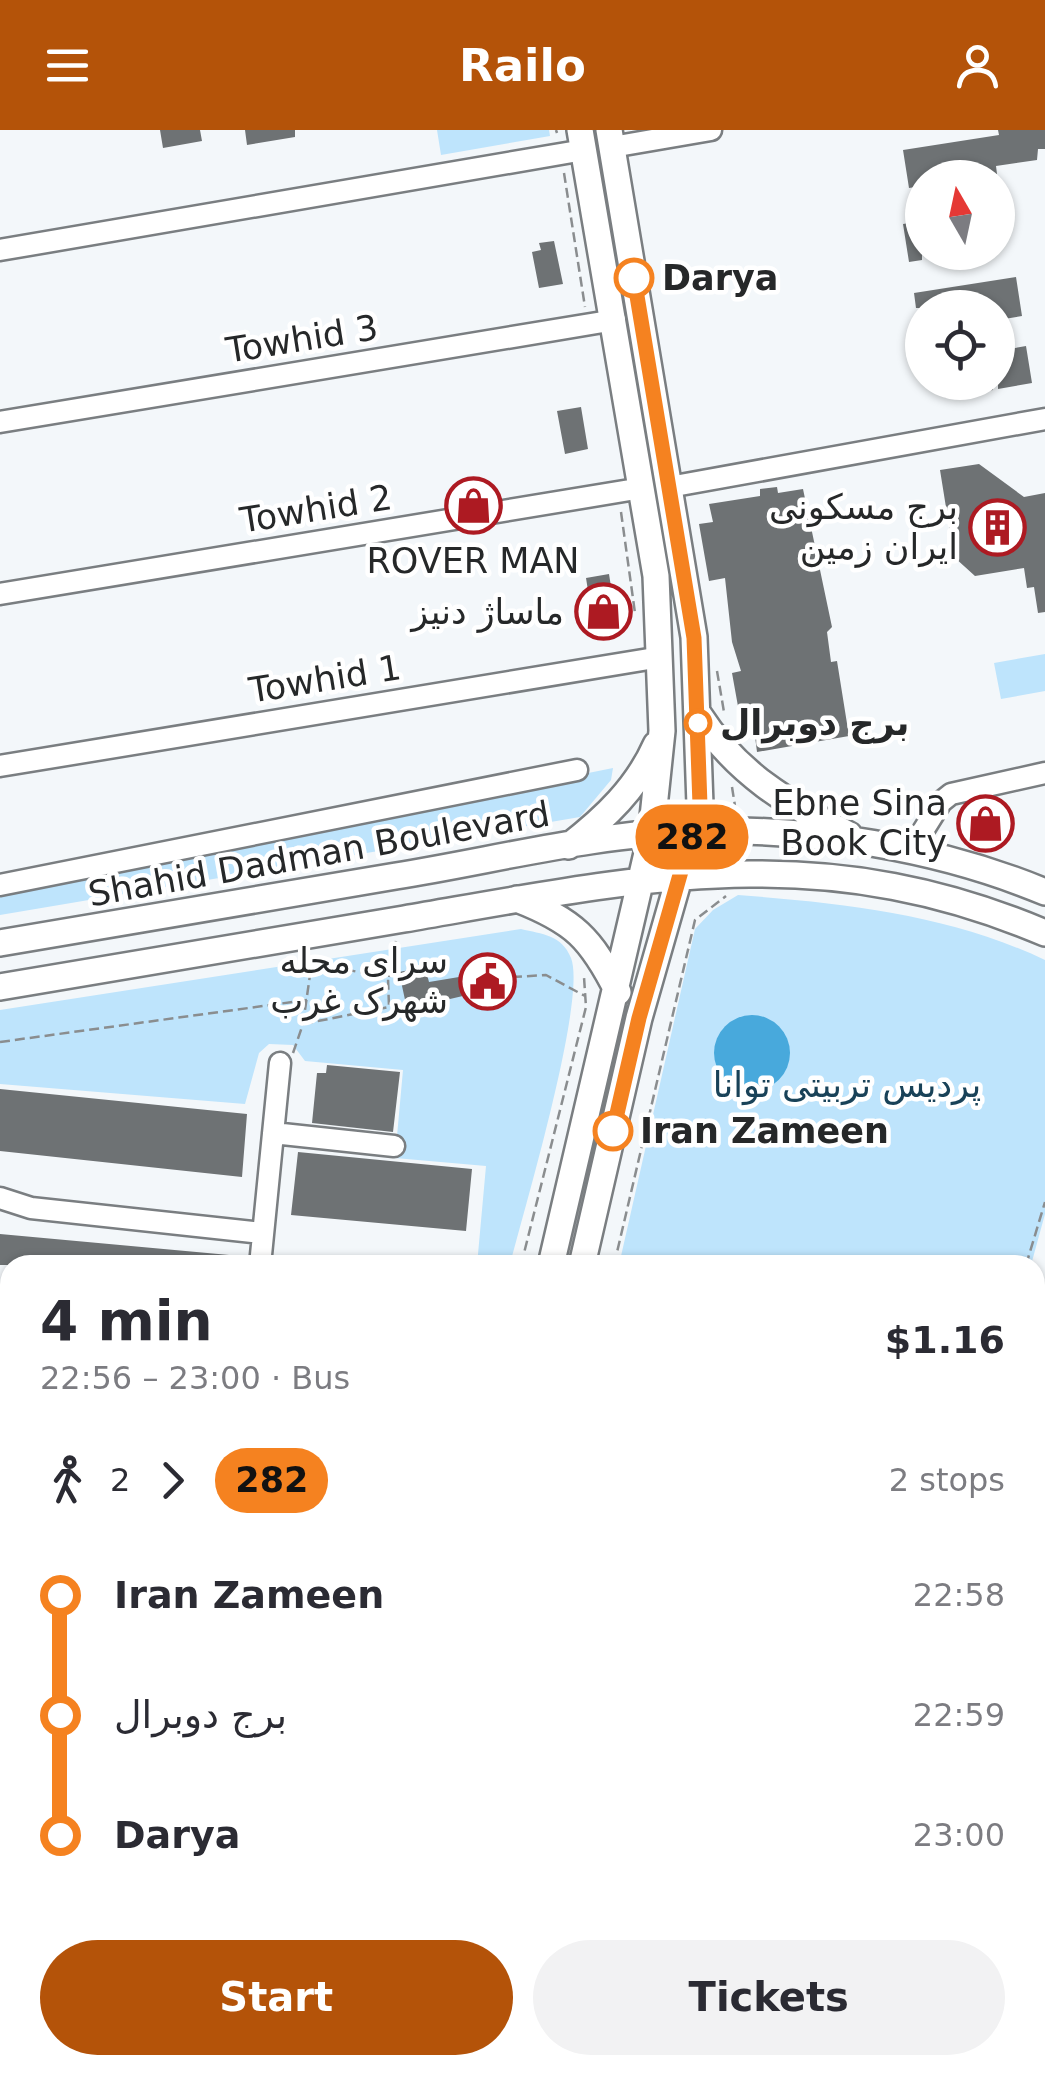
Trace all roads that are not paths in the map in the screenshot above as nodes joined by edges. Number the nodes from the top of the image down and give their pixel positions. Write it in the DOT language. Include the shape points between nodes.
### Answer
graph roads {
  1 [pos="711,130"];
  2 [pos="569,136"];
  3 [pos="611,138"];
  4 [pos="622,209"];
  5 [pos="596,214"];
  6 [pos="0,250"];
  7 [pos="615,320"];
  8 [pos="1045,420"];
  9 [pos="0,422"];
  10 [pos="669,487"];
  11 [pos="642,488"];
  12 [pos="0,594"];
  13 [pos="661,657"];
  14 [pos="698,713"];
  15 [pos="662,732"];
  16 [pos="0,766"];
  17 [pos="577,770"];
  18 [pos="1045,773"];
  19 [pos="694,830"];
  20 [pos="650,836"];
  21 [pos="866,844"];
  22 [pos="567,848"];
  23 [pos="911,850"];
  24 [pos="680,874"];
  25 [pos="641,878"];
  26 [pos="0,885"];
  27 [pos="1045,892"];
  28 [pos="517,899"];
  29 [pos="66,932"];
  30 [pos="1045,933"];
  31 [pos="0,946"];
  32 [pos="79,974"];
  33 [pos="0,984"];
  34 [pos="618,992"];
  35 [pos="280,1063"];
  36 [pos="273,1132"];
  37 [pos="394,1146"];
  38 [pos="0,1198"];
  39 [pos="262,1234"];
  40 [pos="261,1255"];
  41 [pos="554,1255"];
  42 [pos="584,1255"];
  1 -- 3 [label="street"];
  2 -- 5 [label="main road"];
  2 -- 6 [label="street"];
  3 -- 4 [label="main road"];
  4 -- 5 [label="main road"];
  4 -- 10 [label="main road"];
  5 -- 7 [label="main road"];
  7 -- 9 [label="street, Towhid 3"];
  7 -- 11 [label="main road"];
  8 -- 10 [label="street"];
  10 -- 14 [label="main road" via="694,638"];
  11 -- 12 [label="street, Towhid 2"];
  11 -- 13 [label="main road"];
  13 -- 15 [label="main road"];
  13 -- 16 [label="street, Towhid 1"];
  14 -- 19 [label="main road" via="700,805"];
  14 -- 21 [label="main road" via="765,789"];
  15 -- 20 [label="main road"];
  15 -- 22 [label="main road" via="631,788"];
  17 -- 26 [label="street"];
  18 -- 23 [label="street" via="951,794"];
  19 -- 20 [label="main road, Shahid Dadman Boulevard"];
  19 -- 21 [label="main road, Shahid Dadman Boulevard"];
  19 -- 24 [label="main road"];
  20 -- 22 [label="main road, Shahid Dadman Boulevard"];
  20 -- 25 [label="main road"];
  21 -- 23 [label="main road, Shahid Dadman Boulevard"];
  22 -- 29 [label="main road, Shahid Dadman Boulevard"];
  23 -- 27 [label="main road, Shahid Dadman Boulevard" via="998,872"];
  24 -- 25 [label="main road"];
  24 -- 30 [label="main road" via="811,874 896,885 986,908"];
  24 -- 42 [label="main road"];
  25 -- 28 [label="main road"];
  25 -- 34 [label="main road"];
  28 -- 32 [label="main road"];
  28 -- 34 [label="main road" via="562,917 588,940"];
  29 -- 31 [label="main road, Shahid Dadman Boulevard"];
  29 -- 32 [label="main road" via="45,956 56,968"];
  31 -- 33 [label="main road" via="7,963"];
  32 -- 33 [label="main road"];
  34 -- 41 [label="main road"];
  35 -- 36 [label="street"];
  36 -- 37 [label="street"];
  36 -- 39 [label="street"];
  38 -- 39 [label="street" via="32,1208"];
  39 -- 40 [label="street"];
}
